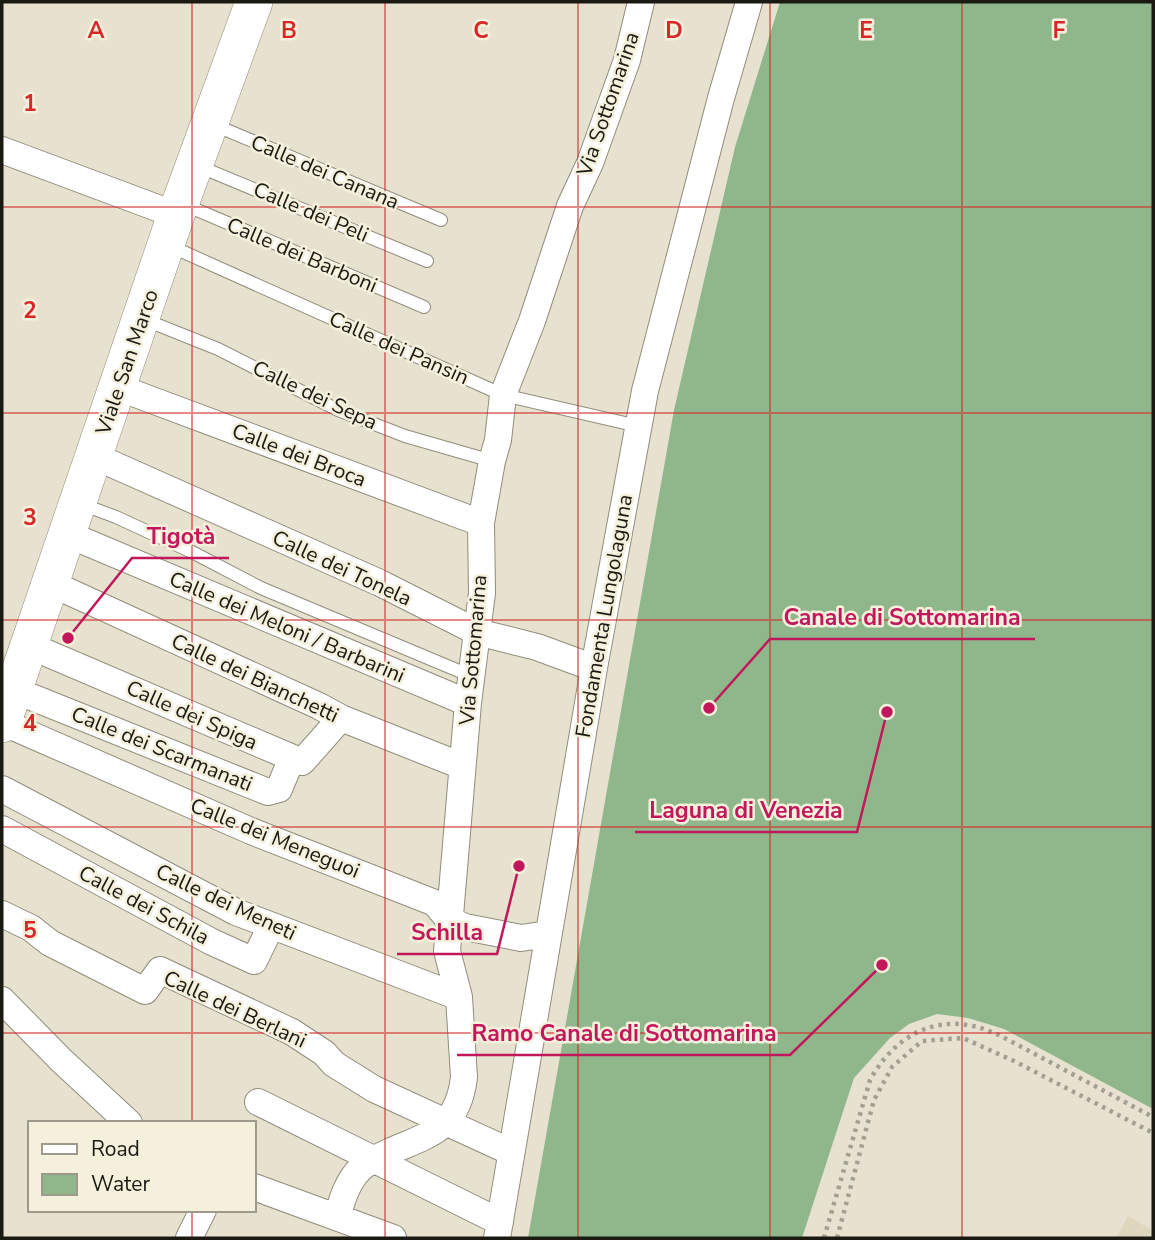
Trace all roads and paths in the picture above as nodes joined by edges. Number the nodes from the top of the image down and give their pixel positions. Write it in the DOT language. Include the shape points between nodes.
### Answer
graph roads {
  1 [pos="254,2"];
  2 [pos="641,2"];
  3 [pos="749,2"];
  4 [pos="210,123"];
  5 [pos="2,150"];
  6 [pos="194,165"];
  7 [pos="441,220"];
  8 [pos="175,221"];
  9 [pos="427,261"];
  10 [pos="424,307"];
  11 [pos="142,318"];
  12 [pos="117,387"];
  13 [pos="503,395"];
  14 [pos="638,426"];
  15 [pos="94,456"];
  16 [pos="492,461"];
  17 [pos="72,518"];
  18 [pos="481,523"];
  19 [pos="50,583"];
  20 [pos="477,632"];
  21 [pos="29,645"];
  22 [pos="594,668"];
  23 [pos="471,676"];
  24 [pos="468,703"];
  25 [pos="6,708"];
  26 [pos="341,718"];
  27 [pos="292,758"];
  28 [pos="463,766"];
  29 [pos="2,789"];
  30 [pos="2,829"];
  31 [pos="2,914"];
  32 [pos="449,920"];
  33 [pos="271,926"];
  34 [pos="548,934"];
  35 [pos="459,997"];
  36 [pos="2,1000"];
  37 [pos="258,1102"];
  38 [pos="1153,1117"];
  39 [pos="127,1121"];
  40 [pos="448,1122"];
  41 [pos="1153,1133"];
  42 [pos="511,1152"];
  43 [pos="373,1159"];
  44 [pos="256,1187"];
  45 [pos="202,1212"];
  46 [pos="337,1217"];
  47 [pos="498,1230"];
  48 [pos="189,1238"];
  49 [pos="393,1238"];
  50 [pos="824,1238"];
  51 [pos="837,1238"];
  1 -- 4 [label="street, Viale San Marco"];
  2 -- 13 [label="street, Via Sottomarina" via="627,60"];
  3 -- 14 [label="street, Fondamenta Lungolaguna"];
  4 -- 6 [label="street, Viale San Marco"];
  4 -- 7 [label="lane, Calle dei Canana"];
  5 -- 8 [label="street"];
  6 -- 8 [label="street, Viale San Marco"];
  6 -- 9 [label="lane, Calle dei Peli"];
  8 -- 10 [label="lane, Calle dei Barboni"];
  8 -- 11 [label="street, Viale San Marco"];
  8 -- 13 [label="lane, Calle dei Pansin"];
  11 -- 12 [label="street, Viale San Marco"];
  11 -- 16 [label="lane, Calle dei Sepa" via="218,349 338,410 405,436"];
  12 -- 15 [label="street, Viale San Marco"];
  12 -- 18 [label="street, Calle dei Broca"];
  13 -- 14 [label="lane, Calle dei Pansin"];
  13 -- 16 [label="street, Via Sottomarina"];
  14 -- 22 [label="street, Fondamenta Lungolaguna"];
  15 -- 17 [label="street, Viale San Marco"];
  15 -- 20 [label="street, Calle dei Tonela" via="380,583"];
  16 -- 18 [label="street, Via Sottomarina"];
  17 -- 19 [label="street, Viale San Marco"];
  17 -- 23 [label="lane" via="116,517 261,588"];
  17 -- 24 [label="street, Calle dei Meloni / Barbarini"];
  18 -- 20 [label="street, Via Sottomarina" via="482,593"];
  19 -- 21 [label="street, Viale San Marco"];
  19 -- 26 [label="street, Calle dei Bianchetti"];
  20 -- 22 [label="street, Calle dei Tonela"];
  20 -- 23 [label="street, Via Sottomarina"];
  21 -- 25 [label="street, Viale San Marco"];
  21 -- 27 [label="street, Calle dei Spiga"];
  22 -- 34 [label="street, Fondamenta Lungolaguna"];
  23 -- 24 [label="street, Via Sottomarina"];
  24 -- 28 [label="street, Via Sottomarina"];
  25 -- 27 [label="street, Calle dei Scarmanati" via="268,792 279,789"];
  25 -- 32 [label="street, Calle dei Meneguoi" via="251,831 435,903"];
  26 -- 27 [label="street" via="302,762"];
  26 -- 28 [label="street, Calle dei Bianchetti"];
  28 -- 32 [label="street, Via Sottomarina"];
  29 -- 33 [label="street, Calle dei Meneti"];
  30 -- 33 [label="street, Calle dei Schila" via="254,961"];
  31 -- 40 [label="street, Calle dei Berlani" via="145,991 160,970 292,1032 374,1089"];
  32 -- 34 [label="street, Calle dei Meneguoi" via="465,928 520,938"];
  32 -- 35 [label="street, Via Sottomarina" via="447,951"];
  33 -- 35 [label="street, Calle dei Meneti"];
  34 -- 42 [label="street, Fondamenta Lungolaguna"];
  35 -- 40 [label="street, Via Sottomarina" via="464,1077"];
  36 -- 39 [label="street"];
  37 -- 43 [label="street"];
  38 -- 50 [label="path" via="999,1035 947,1023 914,1033 896,1044 870,1080"];
  40 -- 42 [label="street, Calle dei Berlani"];
  40 -- 43 [label="street"];
  41 -- 51 [label="path" via="963,1038 922,1041 892,1067 874,1100"];
  42 -- 47 [label="street, Fondamenta Lungolaguna"];
  43 -- 46 [label="street" via="347,1188"];
  43 -- 47 [label="street"];
  44 -- 46 [label="street"];
  45 -- 48 [label="street"];
  46 -- 49 [label="street"];
}
